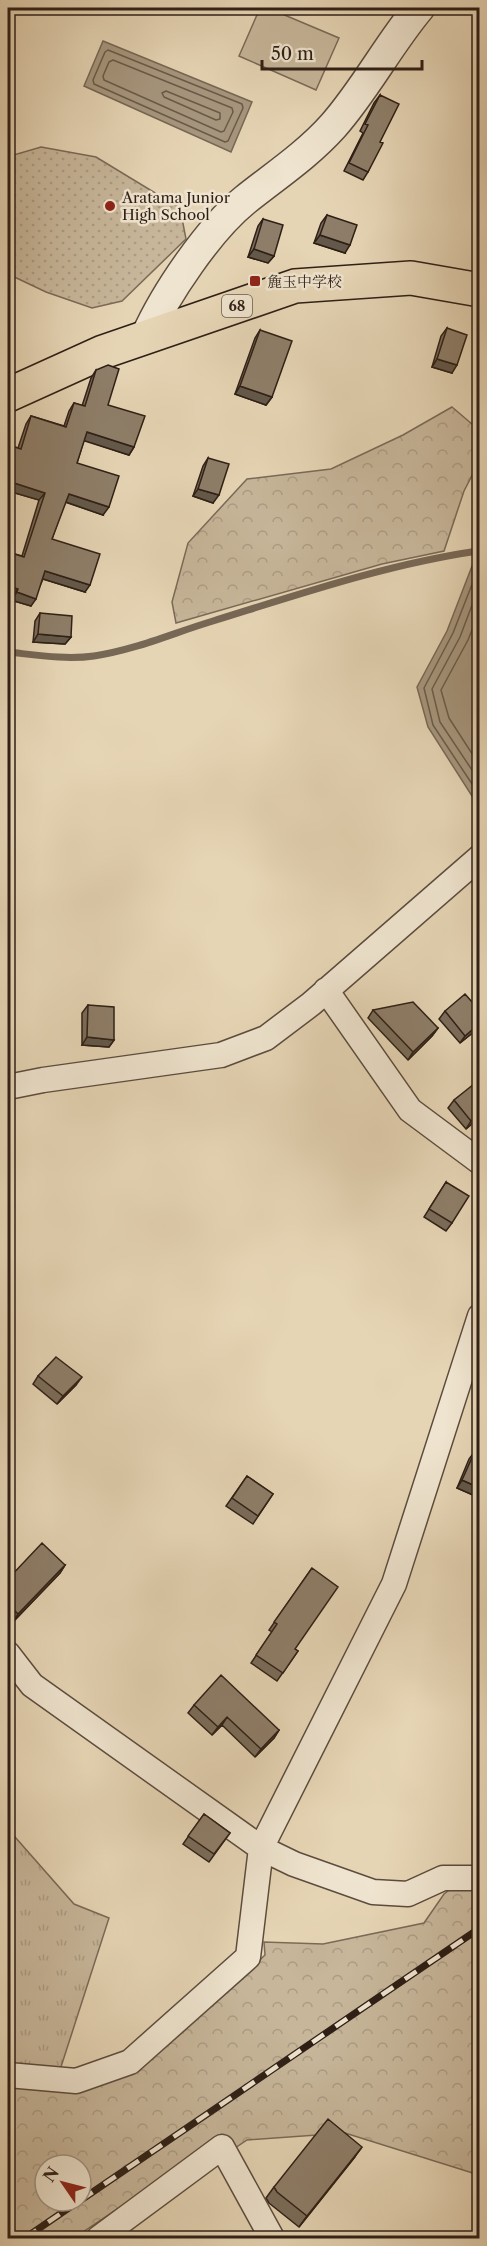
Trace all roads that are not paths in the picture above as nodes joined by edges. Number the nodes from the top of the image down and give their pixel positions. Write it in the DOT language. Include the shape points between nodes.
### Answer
graph roads {
  1 [pos="419,8"];
  2 [pos="480,290"];
  3 [pos="146,337"];
  4 [pos="8,395"];
  5 [pos="480,857"];
  6 [pos="326,990"];
  7 [pos="8,1087"];
  8 [pos="480,1162"];
  9 [pos="480,1316"];
  10 [pos="8,1654"];
  11 [pos="261,1848"];
  12 [pos="480,1878"];
  13 [pos="8,2075"];
  14 [pos="99,2238"];
  15 [pos="272,2238"];
  1 -- 3 [label="street" via="333,126 216,228 155,316"];
  2 -- 3 [label="main road, 68" via="411,278 295,286"];
  3 -- 4 [label="main road, 68"];
  5 -- 6 [label="street"];
  6 -- 7 [label="street" via="266,1038 220,1055"];
  6 -- 8 [label="street" via="410,1110"];
  9 -- 11 [label="street" via="394,1584"];
  10 -- 11 [label="street" via="32,1685"];
  11 -- 12 [label="street" via="373,1892 408,1894 443,1878"];
  11 -- 13 [label="street" via="248,1958 214,1990 130,2062 76,2081"];
  14 -- 15 [label="street" via="222,2147"];
}
